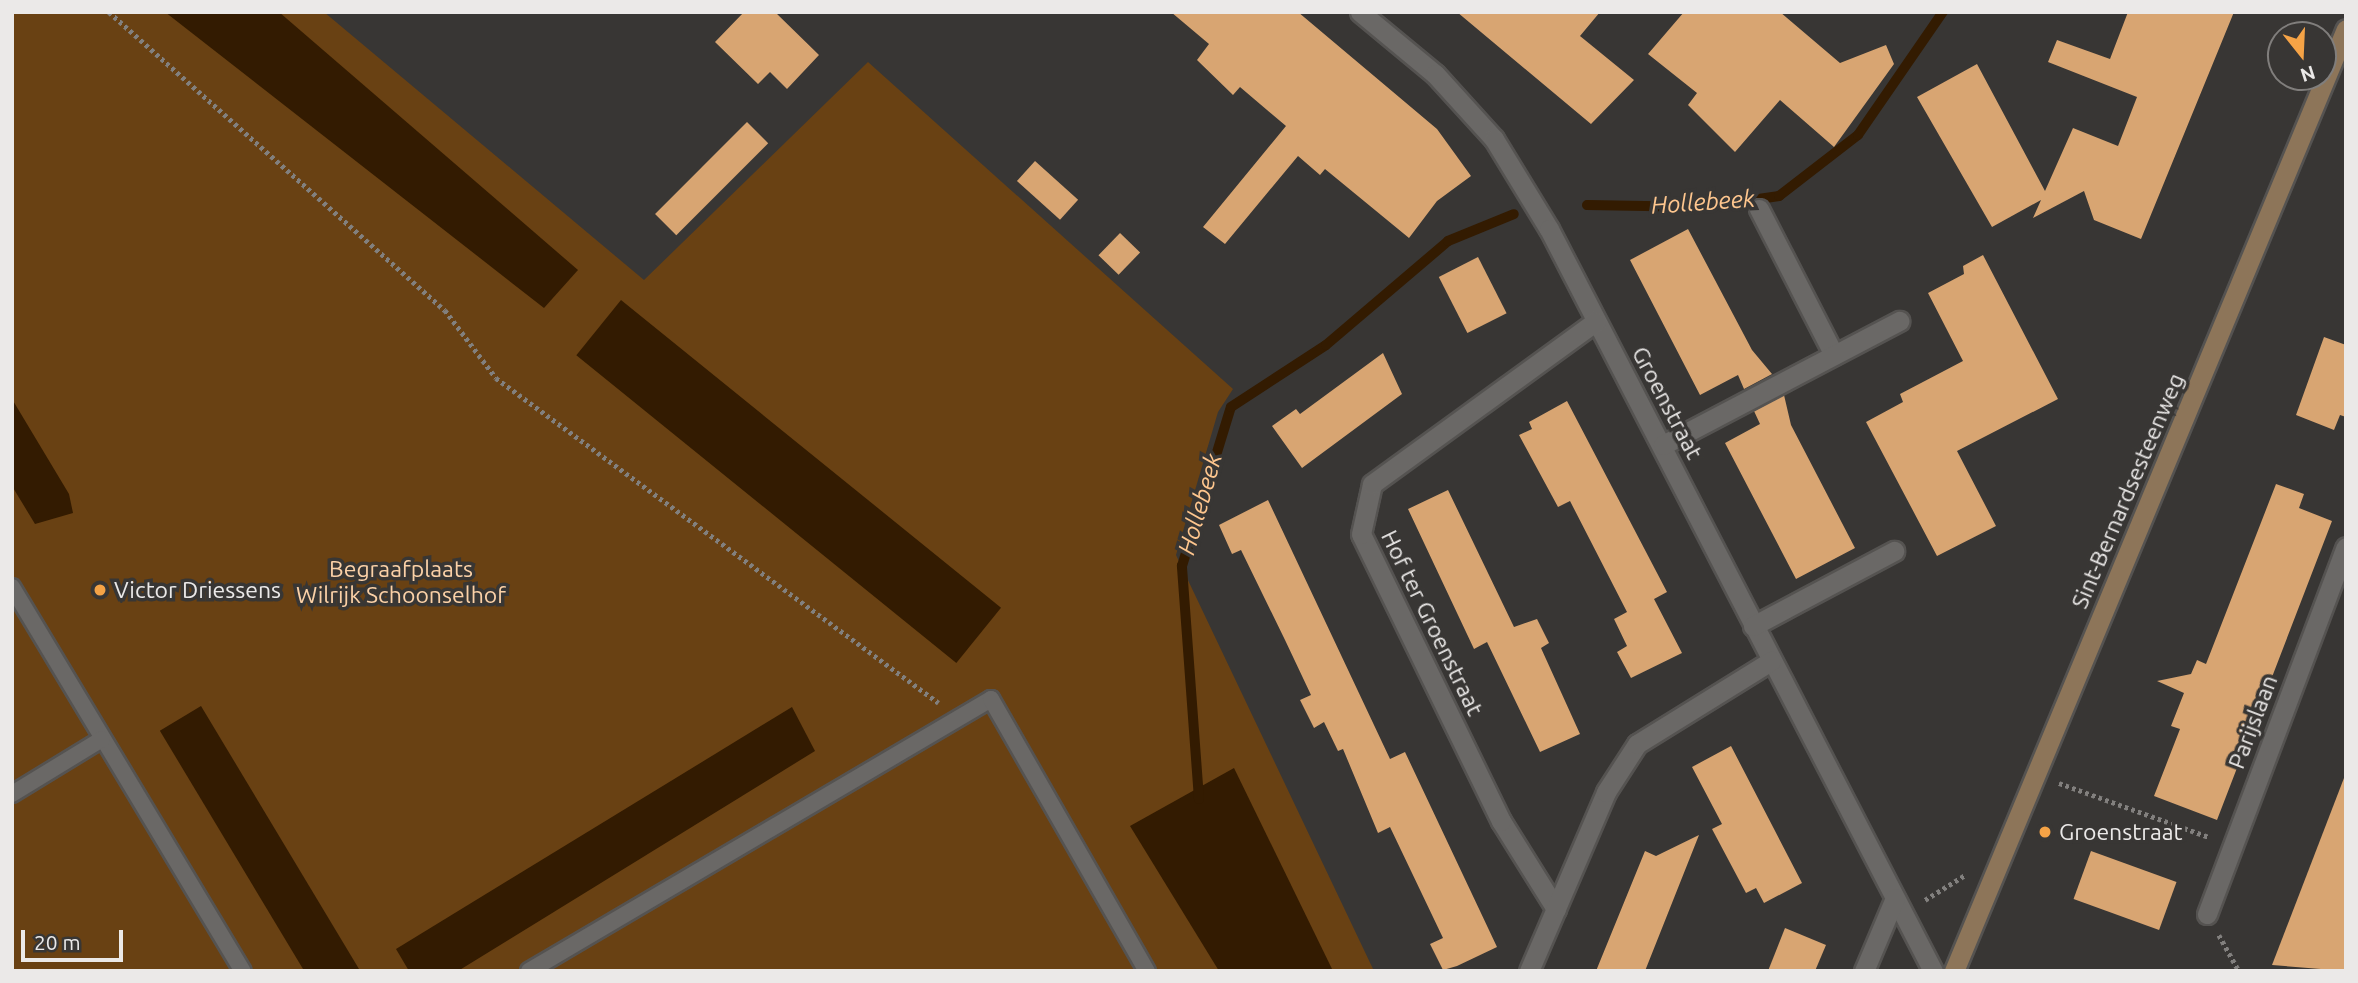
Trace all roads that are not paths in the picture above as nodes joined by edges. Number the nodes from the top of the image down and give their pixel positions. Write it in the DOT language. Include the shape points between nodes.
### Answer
graph roads {
  1 [pos="1360,12"];
  2 [pos="2346,29"];
  3 [pos="1759,209"];
  4 [pos="1899,321"];
  5 [pos="1595,322"];
  6 [pos="1834,355"];
  7 [pos="1663,445"];
  8 [pos="2346,547"];
  9 [pos="1894,551"];
  10 [pos="13,590"];
  11 [pos="1753,626"];
  12 [pos="1770,661"];
  13 [pos="102,739"];
  14 [pos="12,794"];
  15 [pos="1895,898"];
  16 [pos="1556,909"];
  17 [pos="2207,914"];
  18 [pos="243,971"];
  19 [pos="529,971"];
  20 [pos="1147,971"];
  21 [pos="1529,971"];
  22 [pos="1864,971"];
  23 [pos="1933,971"];
  24 [pos="1954,971"];
  1 -- 5 [label="street, Groenstraat" via="1435,74 1494,139"];
  2 -- 24 [label="main road, Sint-Bernardsesteenweg"];
  3 -- 6 [label="street"];
  4 -- 6 [label="street"];
  5 -- 7 [label="street, Groenstraat"];
  5 -- 16 [label="street, Hof ter Groenstraat" via="1372,484 1361,534 1501,821"];
  6 -- 7 [label="street"];
  7 -- 11 [label="street, Groenstraat"];
  8 -- 17 [label="street, Parijslaan"];
  9 -- 11 [label="street"];
  10 -- 13 [label="lane"];
  11 -- 12 [label="street, Groenstraat"];
  12 -- 15 [label="street, Groenstraat"];
  12 -- 16 [label="street" via="1637,744 1606,792"];
  13 -- 14 [label="lane"];
  13 -- 18 [label="lane"];
  15 -- 22 [label="street"];
  15 -- 23 [label="street, Groenstraat"];
  16 -- 21 [label="street"];
  19 -- 20 [label="lane" via="991,699"];
}
